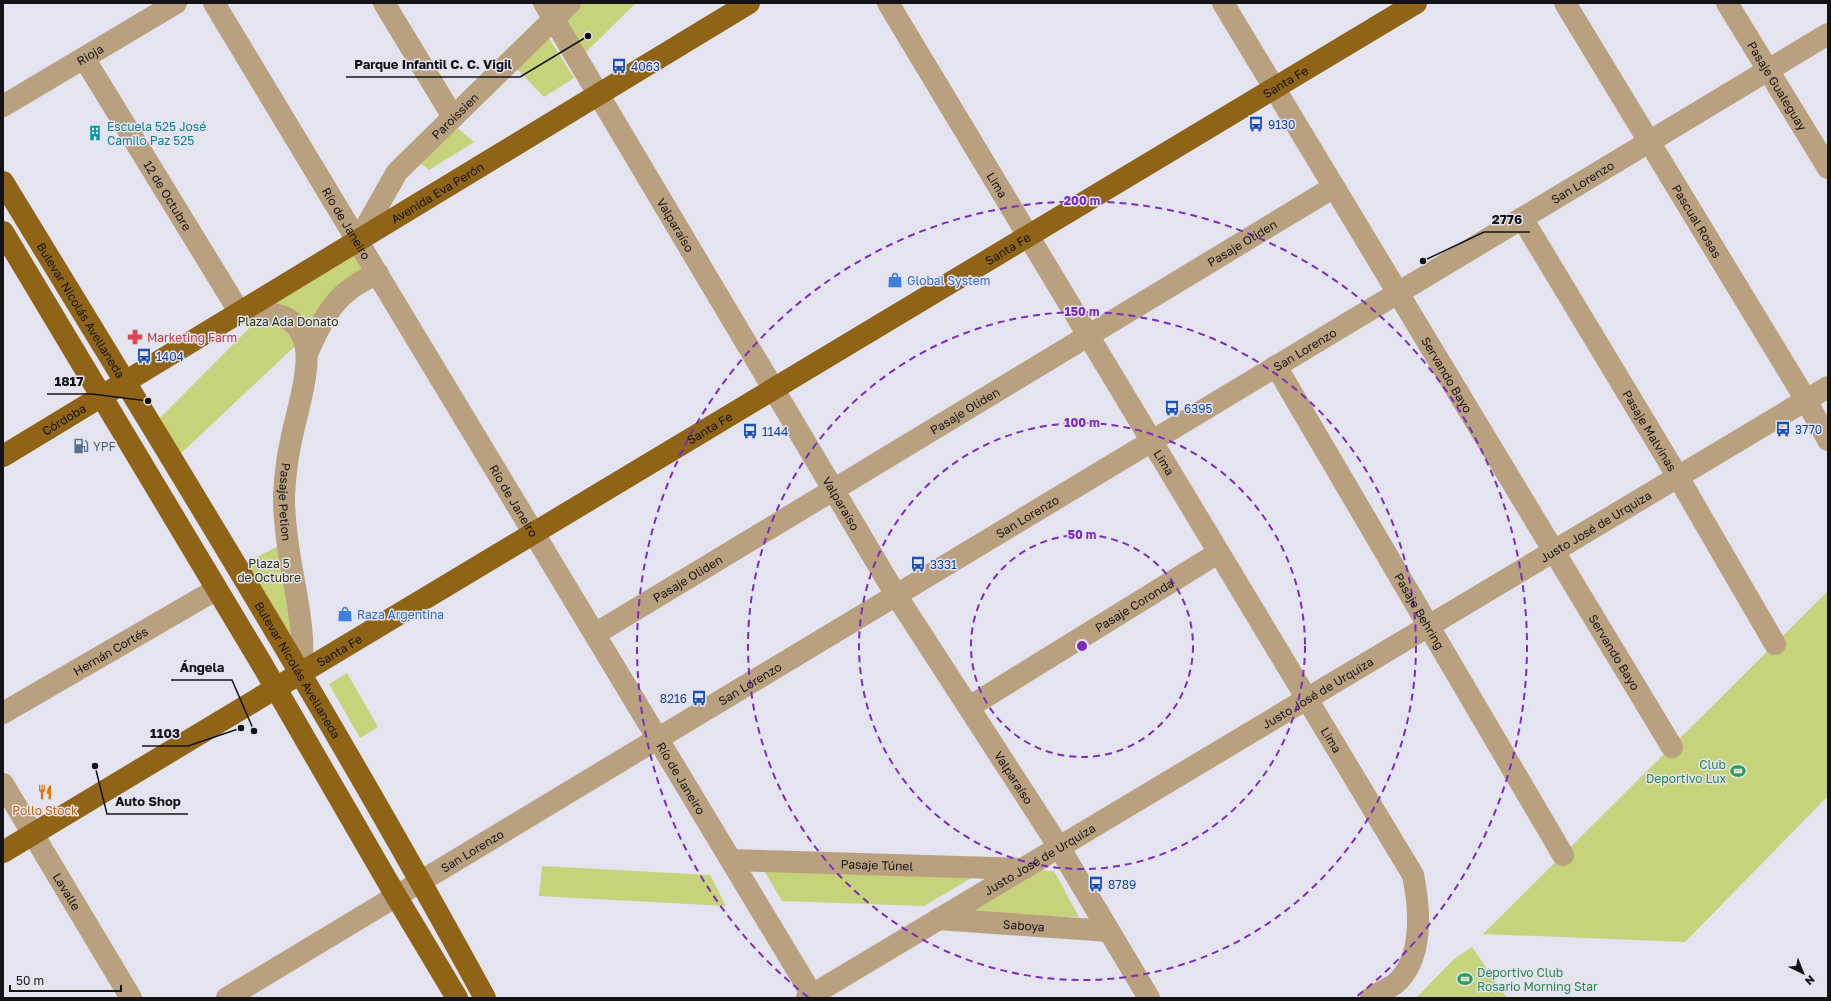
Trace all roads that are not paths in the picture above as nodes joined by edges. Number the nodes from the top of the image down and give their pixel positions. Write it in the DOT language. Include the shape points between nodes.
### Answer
graph roads {
  1 [pos="176,3"];
  2 [pos="214,3"];
  3 [pos="384,3"];
  4 [pos="570,3"];
  5 [pos="749,3"];
  6 [pos="888,3"];
  7 [pos="1223,3"];
  8 [pos="1416,3"];
  9 [pos="1565,3"];
  10 [pos="1727,3"];
  11 [pos="549,11"];
  12 [pos="1828,34"];
  13 [pos="84,58"];
  14 [pos="1768,70"];
  15 [pos="1274,88"];
  16 [pos="599,95"];
  17 [pos="3,106"];
  18 [pos="453,117"];
  19 [pos="1649,142"];
  20 [pos="1828,168"];
  21 [pos="3,182"];
  22 [pos="1334,187"];
  23 [pos="1522,218"];
  24 [pos="3,232"];
  25 [pos="1028,236"];
  26 [pos="358,241"];
  27 [pos="378,274"];
  28 [pos="1398,293"];
  29 [pos="240,313"];
  30 [pos="1088,336"];
  31 [pos="307,354"];
  32 [pos="1276,366"];
  33 [pos="125,382"];
  34 [pos="1828,387"];
  35 [pos="773,390"];
  36 [pos="101,396"];
  37 [pos="1806,400"];
  38 [pos="1828,440"];
  39 [pos="1151,442"];
  40 [pos="3,456"];
  41 [pos="1678,477"];
  42 [pos="833,490"];
  43 [pos="534,533"];
  44 [pos="1553,551"];
  45 [pos="1218,553"];
  46 [pos="216,589"];
  47 [pos="896,595"];
  48 [pos="1429,626"];
  49 [pos="595,634"];
  50 [pos="1775,644"];
  51 [pos="300,674"];
  52 [pos="276,688"];
  53 [pos="1306,700"];
  54 [pos="969,707"];
  55 [pos="3,713"];
  56 [pos="658,739"];
  57 [pos="1672,747"];
  58 [pos="3,784"];
  59 [pos="32,834"];
  60 [pos="1059,847"];
  61 [pos="3,852"];
  62 [pos="1563,855"];
  63 [pos="731,860"];
  64 [pos="1023,869"];
  65 [pos="421,881"];
  66 [pos="396,896"];
  67 [pos="938,920"];
  68 [pos="1109,931"];
  69 [pos="811,997"];
  70 [pos="131,998"];
  71 [pos="227,998"];
  72 [pos="457,998"];
  73 [pos="485,998"];
  74 [pos="1149,998"];
  75 [pos="1371,998"];
  1 -- 13 [label="street, Rioja"];
  2 -- 26 [label="street, Río de Janeiro"];
  3 -- 18 [label="street"];
  4 -- 11 [label="street, Paroissien"];
  5 -- 16 [label="main road, Avenida Eva Perón"];
  6 -- 25 [label="street, Lima"];
  7 -- 15 [label="street, Servando Bayo"];
  8 -- 15 [label="main road, Santa Fe"];
  9 -- 19 [label="street, Pascual Rosas"];
  10 -- 14 [label="street, Pasaje Gualeguay"];
  11 -- 16 [label="street, Valparaíso"];
  11 -- 18 [label="street, Paroissien"];
  12 -- 14 [label="street, San Lorenzo"];
  13 -- 17 [label="street, Rioja"];
  13 -- 29 [label="street, 12 de Octubre"];
  14 -- 19 [label="street, San Lorenzo"];
  14 -- 20 [label="street, Pasaje Gualeguay"];
  15 -- 22 [label="street, Servando Bayo"];
  15 -- 25 [label="main road, Santa Fe"];
  16 -- 26 [label="main road, Avenida Eva Perón"];
  16 -- 35 [label="street, Valparaíso"];
  18 -- 26 [label="street, Paroissien" via="397,172"];
  19 -- 23 [label="street, San Lorenzo"];
  19 -- 37 [label="street, Pascual Rosas"];
  21 -- 33 [label="main road, Bulevar Nicolás Avellaneda"];
  22 -- 28 [label="street, Servando Bayo"];
  22 -- 30 [label="street, Pasaje Oliden"];
  23 -- 28 [label="street, San Lorenzo"];
  23 -- 41 [label="street, Pasaje Malvinas"];
  24 -- 36 [label="main road"];
  25 -- 30 [label="street, Lima"];
  25 -- 35 [label="main road, Santa Fe"];
  26 -- 27 [label="street, Río de Janeiro"];
  26 -- 29 [label="main road, Avenida Eva Perón"];
  27 -- 31 [label="street, Pasaje Petion" via="360,281 341,296 319,325"];
  27 -- 43 [label="street, Río de Janeiro"];
  28 -- 32 [label="street, San Lorenzo"];
  28 -- 44 [label="street, Servando Bayo"];
  29 -- 31 [label="street, Pasaje Petion" via="282,315 300,331"];
  29 -- 33 [label="main road, Avenida Eva Perón"];
  30 -- 39 [label="street, Lima"];
  30 -- 42 [label="street, Pasaje Oliden"];
  31 -- 51 [label="street, Pasaje Petion" via="290,444 284,496 301,627 303,658"];
  32 -- 39 [label="street, San Lorenzo"];
  32 -- 48 [label="street, Pasaje Behring"];
  33 -- 36 [label="main road, Córdoba"];
  33 -- 51 [label="main road, Bulevar Nicolás Avellaneda"];
  34 -- 37 [label="street, Justo José de Urquiza"];
  35 -- 42 [label="street, Valparaíso"];
  35 -- 43 [label="main road, Santa Fe"];
  36 -- 40 [label="main road, Córdoba"];
  36 -- 46 [label="main road"];
  37 -- 38 [label="street, Pascual Rosas"];
  37 -- 41 [label="street, Justo José de Urquiza"];
  39 -- 45 [label="street, Lima"];
  39 -- 47 [label="street, San Lorenzo"];
  41 -- 44 [label="street, Justo José de Urquiza"];
  41 -- 50 [label="street, Pasaje Malvinas"];
  42 -- 47 [label="street, Valparaíso"];
  42 -- 49 [label="street, Pasaje Oliden"];
  43 -- 49 [label="street, Río de Janeiro"];
  43 -- 51 [label="main road, Santa Fe"];
  44 -- 48 [label="street, Justo José de Urquiza"];
  44 -- 57 [label="street, Servando Bayo"];
  45 -- 53 [label="street, Lima"];
  45 -- 54 [label="street, Pasaje Coronda"];
  46 -- 52 [label="main road"];
  46 -- 55 [label="street, Hernán Cortés"];
  47 -- 54 [label="street, Valparaíso"];
  47 -- 56 [label="street, San Lorenzo"];
  48 -- 53 [label="street, Justo José de Urquiza"];
  48 -- 62 [label="street, Pasaje Behring"];
  49 -- 56 [label="street, Río de Janeiro"];
  51 -- 52 [label="main road, Santa Fe"];
  51 -- 65 [label="main road, Bulevar Nicolás Avellaneda"];
  52 -- 59 [label="main road, Santa Fe"];
  52 -- 66 [label="main road"];
  53 -- 60 [label="street, Justo José de Urquiza"];
  53 -- 75 [label="street, Lima" via="1413,875 1417,928 1416,945 1410,964 1395,983"];
  54 -- 60 [label="street, Valparaíso"];
  56 -- 63 [label="street, Río de Janeiro"];
  56 -- 65 [label="street, San Lorenzo"];
  58 -- 59 [label="street, Lavalle"];
  59 -- 61 [label="main road, Santa Fe"];
  59 -- 70 [label="street, Lavalle"];
  60 -- 64 [label="street, Justo José de Urquiza"];
  60 -- 68 [label="street, Valparaíso"];
  63 -- 64 [label="street, Pasaje Túnel"];
  63 -- 69 [label="street, Río de Janeiro"];
  64 -- 67 [label="street, Justo José de Urquiza"];
  65 -- 66 [label="street, San Lorenzo"];
  65 -- 73 [label="main road, Bulevar Nicolás Avellaneda"];
  66 -- 71 [label="street, San Lorenzo"];
  66 -- 72 [label="main road"];
  67 -- 68 [label="street, Saboya"];
  67 -- 69 [label="street, Justo José de Urquiza"];
  68 -- 74 [label="street, Valparaíso"];
}
